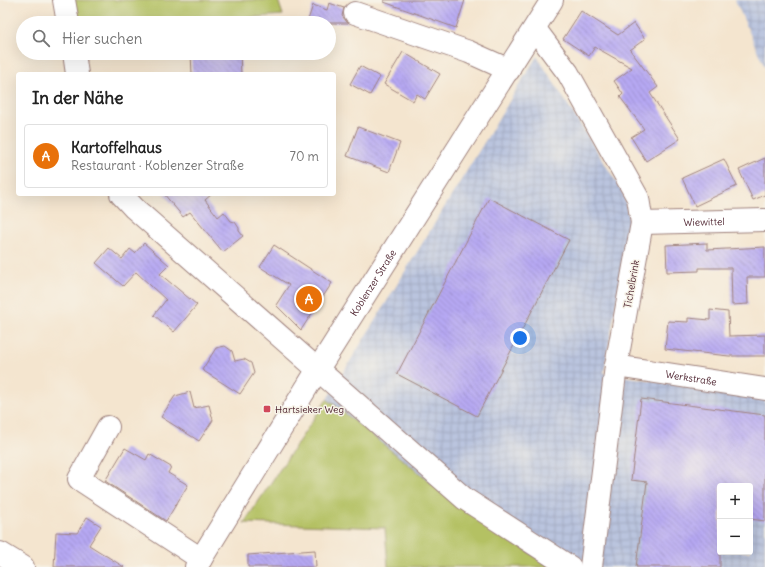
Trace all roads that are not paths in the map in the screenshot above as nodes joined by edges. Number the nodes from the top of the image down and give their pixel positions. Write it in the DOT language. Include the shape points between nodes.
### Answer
graph roads {
  1 [pos="64,0"];
  2 [pos="552,0"];
  3 [pos="355,13"];
  4 [pos="67,16"];
  5 [pos="535,29"];
  6 [pos="75,60"];
  7 [pos="509,70"];
  8 [pos="77,72"];
  9 [pos="123,196"];
  10 [pos="765,220"];
  11 [pos="642,222"];
  12 [pos="616,366"];
  13 [pos="318,369"];
  14 [pos="765,389"];
  15 [pos="108,427"];
  16 [pos="0,553"];
  17 [pos="198,563"];
  18 [pos="23,567"];
  19 [pos="570,567"];
  20 [pos="591,567"];
  1 -- 4 [label="street"];
  2 -- 5 [label="street, Koblenzer Straße"];
  3 -- 7 [label="street" via="470,52"];
  5 -- 7 [label="street, Koblenzer Straße"];
  5 -- 11 [label="street, Tichelbrink" via="568,73 638,198"];
  6 -- 8 [label="street"];
  7 -- 13 [label="street, Koblenzer Straße"];
  9 -- 13 [label="street"];
  10 -- 11 [label="street, Wiewittel"];
  11 -- 12 [label="street, Tichelbrink"];
  12 -- 14 [label="street, Werkstraße"];
  12 -- 20 [label="street, Tichelbrink"];
  13 -- 17 [label="street, Koblenzer Straße"];
  13 -- 19 [label="street" via="465,499"];
  15 -- 17 [label="street" via="79,479"];
  16 -- 18 [label="street"];
}
